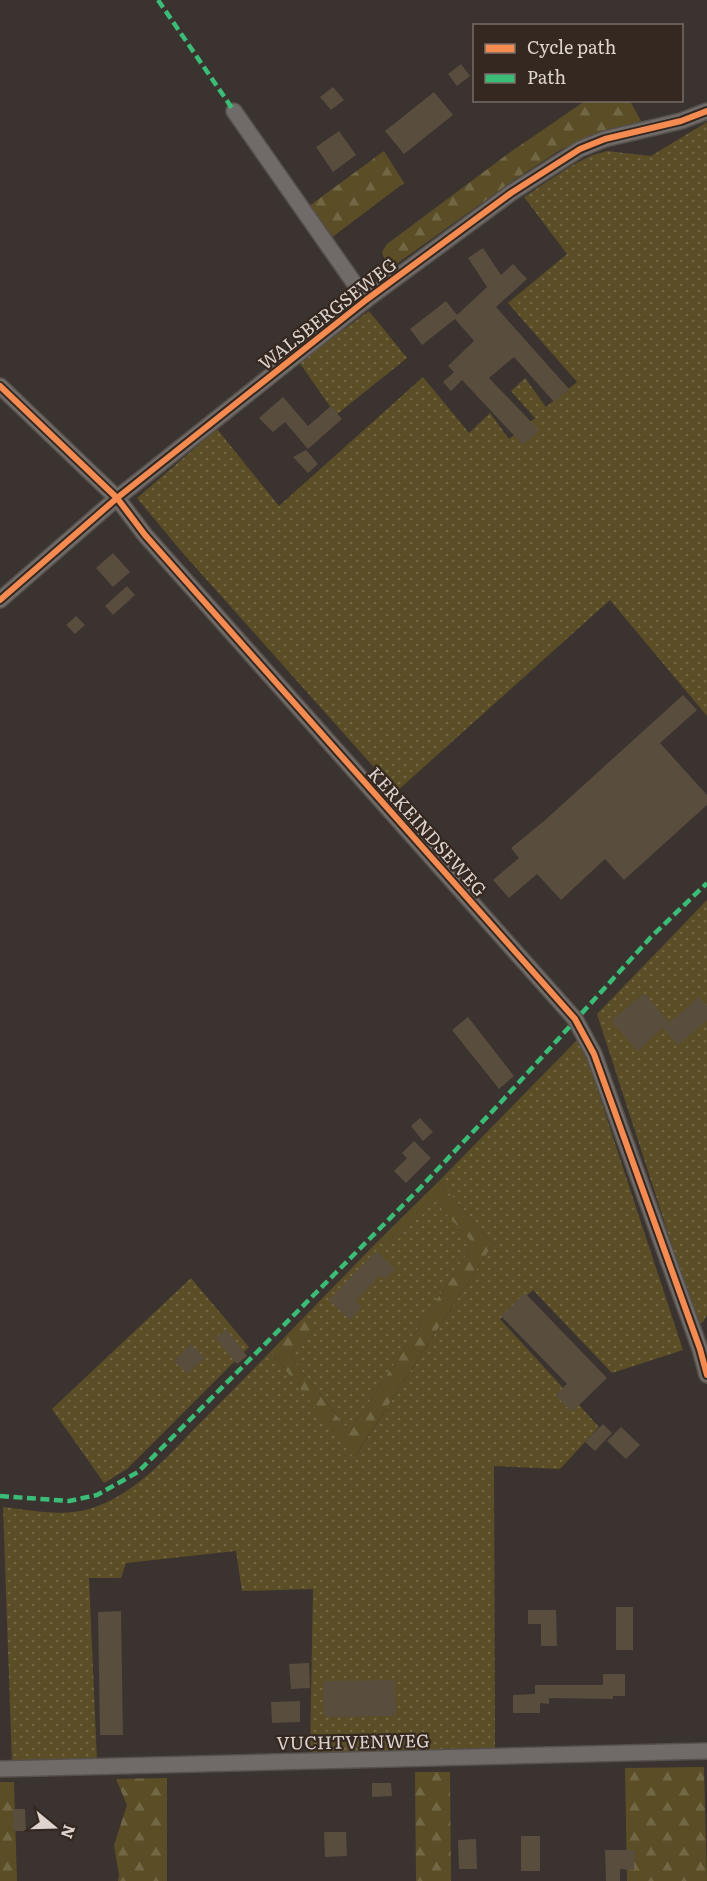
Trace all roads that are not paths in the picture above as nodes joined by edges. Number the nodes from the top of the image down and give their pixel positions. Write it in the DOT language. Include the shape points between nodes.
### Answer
graph roads {
  1 [pos="234,111"];
  2 [pos="707,111"];
  3 [pos="366,300"];
  4 [pos="0,386"];
  5 [pos="117,498"];
  6 [pos="0,600"];
  7 [pos="703,1342"];
  8 [pos="707,1375"];
  9 [pos="707,1751"];
  10 [pos="0,1769"];
  1 -- 3 [label="street"];
  2 -- 3 [label="street, WALSBERGSEWEG" via="580,149 511,193"];
  3 -- 5 [label="street, WALSBERGSEWEG"];
  4 -- 5 [label="street, KERKEINDSEWEG"];
  5 -- 6 [label="street, WALSBERGSEWEG"];
  5 -- 7 [label="street, KERKEINDSEWEG" via="145,535 575,1019 594,1054"];
  7 -- 8 [label="street, KERKEINDSEWEG"];
  9 -- 10 [label="street, VUCHTVENWEG"];
}
